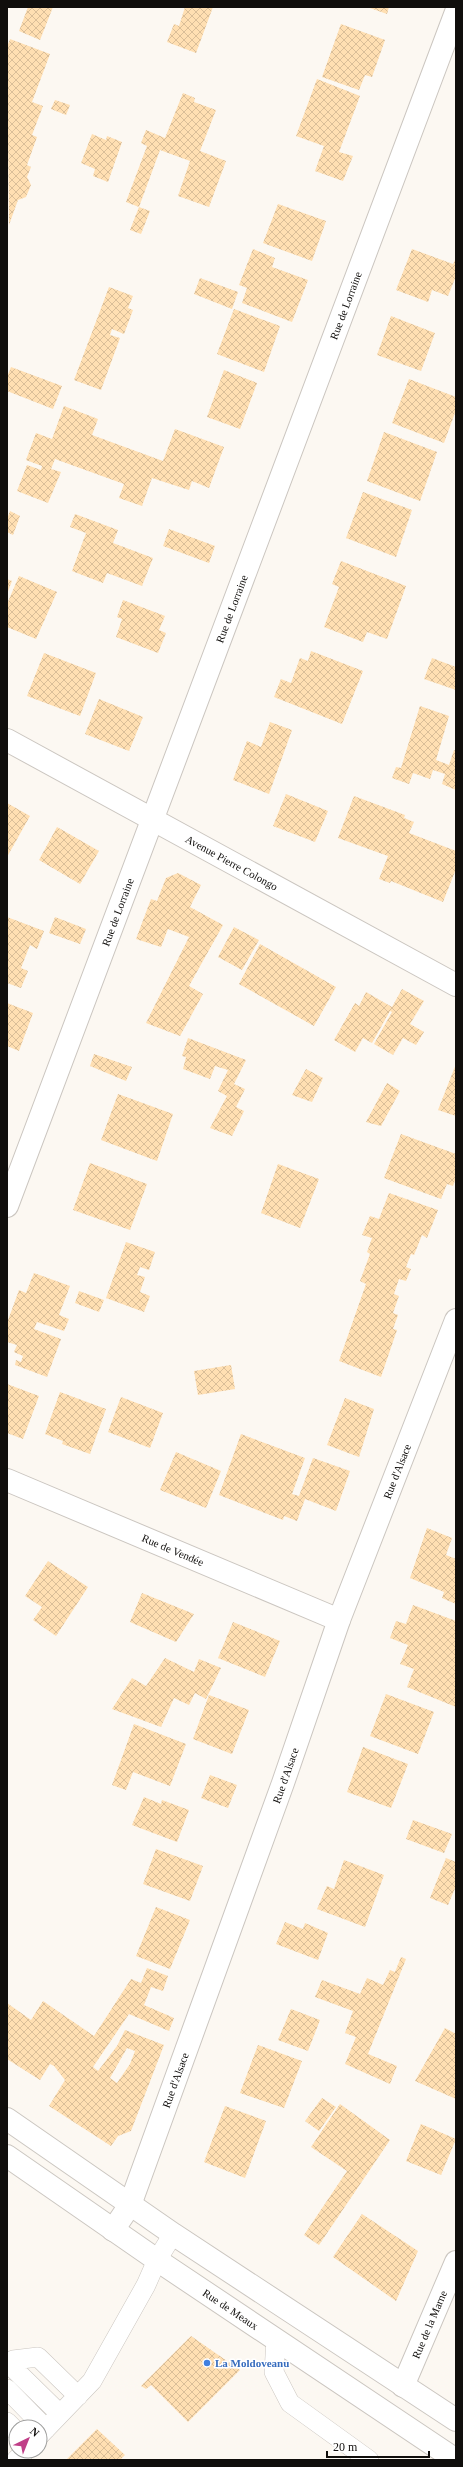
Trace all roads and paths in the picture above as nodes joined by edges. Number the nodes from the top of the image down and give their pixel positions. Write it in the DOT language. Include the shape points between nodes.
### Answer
graph roads {
  1 [pos="456,12"];
  2 [pos="7,740"];
  3 [pos="153,820"];
  4 [pos="456,985"];
  5 [pos="7,1206"];
  6 [pos="456,1320"];
  7 [pos="7,1480"];
  8 [pos="340,1620"];
  9 [pos="7,2119"];
  10 [pos="17,2130"];
  11 [pos="7,2156"];
  12 [pos="130,2206"];
  13 [pos="113,2230"];
  14 [pos="173,2234"];
  15 [pos="157,2260"];
  16 [pos="456,2262"];
  17 [pos="276,2340"];
  18 [pos="10,2364"];
  19 [pos="403,2386"];
  20 [pos="7,2389"];
  21 [pos="78,2396"];
  22 [pos="60,2414"];
  23 [pos="32,2419"];
  24 [pos="456,2420"];
  25 [pos="48,2427"];
  26 [pos="7,2453"];
  27 [pos="15,2460"];
  28 [pos="369,2460"];
  29 [pos="456,2460"];
  1 -- 3 [label="street, Rue de Lorraine"];
  2 -- 3 [label="street, Avenue Pierre Colongo"];
  3 -- 4 [label="street, Avenue Pierre Colongo"];
  3 -- 5 [label="street, Rue de Lorraine"];
  6 -- 8 [label="street, Rue d'Alsace"];
  7 -- 8 [label="street, Rue de Vendée"];
  8 -- 12 [label="street, Rue d'Alsace"];
  9 -- 10 [label="street"];
  10 -- 12 [label="street"];
  11 -- 13 [label="street, Rue de Meaux"];
  12 -- 13 [label="street, Rue d'Alsace"];
  12 -- 14 [label="street"];
  13 -- 15 [label="street, Rue de Meaux"];
  14 -- 15 [label="lane"];
  14 -- 19 [label="street"];
  15 -- 17 [label="street, Rue de Meaux"];
  15 -- 21 [label="lane" via="146,2285 92,2381"];
  16 -- 19 [label="street, Rue de la Marne"];
  17 -- 28 [label="lane" via="274,2372 290,2403"];
  17 -- 29 [label="street, Rue de Meaux"];
  18 -- 21 [label="lane" via="38,2357"];
  18 -- 22 [label="lane"];
  19 -- 24 [label="street"];
  20 -- 23 [label="lane"];
  21 -- 22 [label="lane"];
  22 -- 25 [label="lane"];
  26 -- 27 [label="lane"];
}
